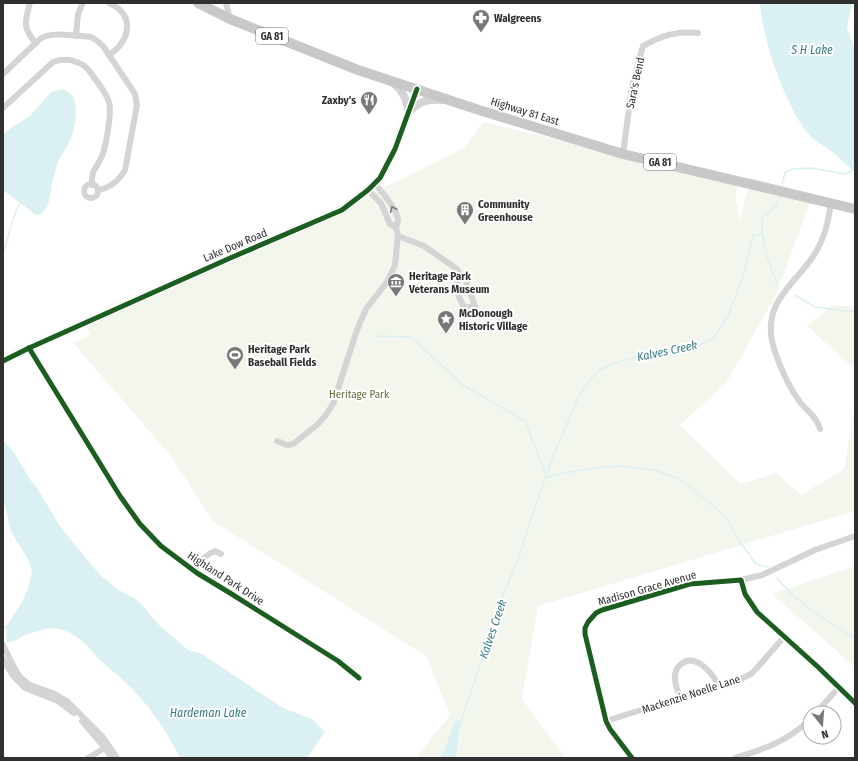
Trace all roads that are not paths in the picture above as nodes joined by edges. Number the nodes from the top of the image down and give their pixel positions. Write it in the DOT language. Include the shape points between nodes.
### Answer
graph roads {
  1 [pos="30,3"];
  2 [pos="83,3"];
  3 [pos="109,3"];
  4 [pos="198,3"];
  5 [pos="226,3"];
  6 [pos="230,19"];
  7 [pos="698,33"];
  8 [pos="76,36"];
  9 [pos="36,43"];
  10 [pos="109,55"];
  11 [pos="3,74"];
  12 [pos="389,80"];
  13 [pos="417,89"];
  14 [pos="451,100"];
  15 [pos="3,108"];
  16 [pos="408,113"];
  17 [pos="623,154"];
  18 [pos="92,184"];
  19 [pos="375,184"];
  20 [pos="98,190"];
  21 [pos="368,190"];
  22 [pos="386,196"];
  23 [pos="379,202"];
  24 [pos="831,203"];
  25 [pos="855,209"];
  26 [pos="396,227"];
  27 [pos="398,236"];
  28 [pos="461,276"];
  29 [pos="29,348"];
  30 [pos="3,361"];
  31 [pos="820,429"];
  32 [pos="277,441"];
  33 [pos="855,536"];
  34 [pos="221,554"];
  35 [pos="194,571"];
  36 [pos="741,580"];
  37 [pos="784,637"];
  38 [pos="3,645"];
  39 [pos="3,659"];
  40 [pos="359,678"];
  41 [pos="719,686"];
  42 [pos="839,687"];
  43 [pos="680,698"];
  44 [pos="855,703"];
  45 [pos="823,705"];
  46 [pos="606,721"];
  47 [pos="802,727"];
  48 [pos="107,747"];
  49 [pos="88,758"];
  50 [pos="112,758"];
  51 [pos="117,758"];
  52 [pos="632,758"];
  53 [pos="735,758"];
  1 -- 9 [label="street" via="26,26 28,34"];
  2 -- 8 [label="street" via="78,14"];
  3 -- 10 [label="street" via="122,10 127,28 121,44"];
  4 -- 6 [label="main road, Highway 81 East / GA 81"];
  5 -- 6 [label="street"];
  6 -- 12 [label="main road, Highway 81 East / GA 81"];
  7 -- 17 [label="street, Sara's Bend" via="683,31 658,38 643,46 632,86"];
  8 -- 9 [label="street" via="48,35"];
  8 -- 10 [label="street" via="95,39"];
  9 -- 11 [label="street"];
  10 -- 20 [label="street" via="135,94 137,107 124,170 112,186"];
  12 -- 13 [label="main road, Highway 81 East / GA 81"];
  12 -- 16 [label="street" via="403,93 407,100"];
  13 -- 14 [label="main road, Highway 81 East / GA 81"];
  13 -- 16 [label="street, Lake Dow Road"];
  14 -- 16 [label="street" via="421,102"];
  14 -- 17 [label="main road, Highway 81 East / GA 81"];
  15 -- 18 [label="street" via="53,62 75,61 86,66 108,98 111,109 104,152 93,172"];
  16 -- 19 [label="street, Lake Dow Road" via="391,157"];
  17 -- 24 [label="main road, Highway 81 East / GA 81"];
  18 -- 20 [label="street"];
  18 -- 20 [label="street" via="85,187 86,196 94,198"];
  19 -- 21 [label="street, Lake Dow Road"];
  19 -- 22 [label="street"];
  21 -- 23 [label="street"];
  21 -- 29 [label="street, Lake Dow Road" via="342,210"];
  22 -- 23 [label="street"];
  26 -- 22 [label="street, one-way" via="398,220"];
  23 -- 26 [label="street" via="390,224"];
  24 -- 25 [label="main road, Highway 81 East / GA 81"];
  24 -- 31 [label="street" via="828,226 823,239 806,268 777,301 771,325 773,343 787,382"];
  26 -- 27 [label="street"];
  27 -- 28 [label="street" via="424,246 457,269"];
  27 -- 32 [label="street" via="395,264 387,282 366,309 333,404 317,425 293,444 287,445"];
  28 -- 28 [label="street" via="456,282 463,305 465,308 476,309 465,279"];
  29 -- 30 [label="street, Lake Dow Road"];
  29 -- 35 [label="street, Highland Park Drive" via="135,517 162,546"];
  33 -- 36 [label="street, Madison Grace Avenue" via="815,550 762,575"];
  34 -- 35 [label="street" via="215,551 210,553"];
  35 -- 40 [label="street, Highland Park Drive" via="338,661"];
  36 -- 37 [label="street" via="752,607"];
  36 -- 46 [label="street, Madison Grace Avenue" via="686,585 602,610 591,617 585,634"];
  37 -- 41 [label="street, Mackenzie Noelle Lane" via="751,674"];
  37 -- 42 [label="street"];
  38 -- 48 [label="street" via="16,672 23,680 64,699 102,736"];
  39 -- 48 [label="street" via="13,676 25,688 58,702 78,716"];
  41 -- 43 [label="street, Mackenzie Noelle Lane"];
  41 -- 43 [label="street" via="702,665 686,661 675,675"];
  42 -- 44 [label="street"];
  42 -- 45 [label="street"];
  43 -- 46 [label="street, Mackenzie Noelle Lane"];
  46 -- 52 [label="street, Madison Grace Avenue"];
  47 -- 53 [label="street" via="778,744"];
  48 -- 49 [label="street"];
  48 -- 50 [label="street"];
  48 -- 51 [label="street"];
}
